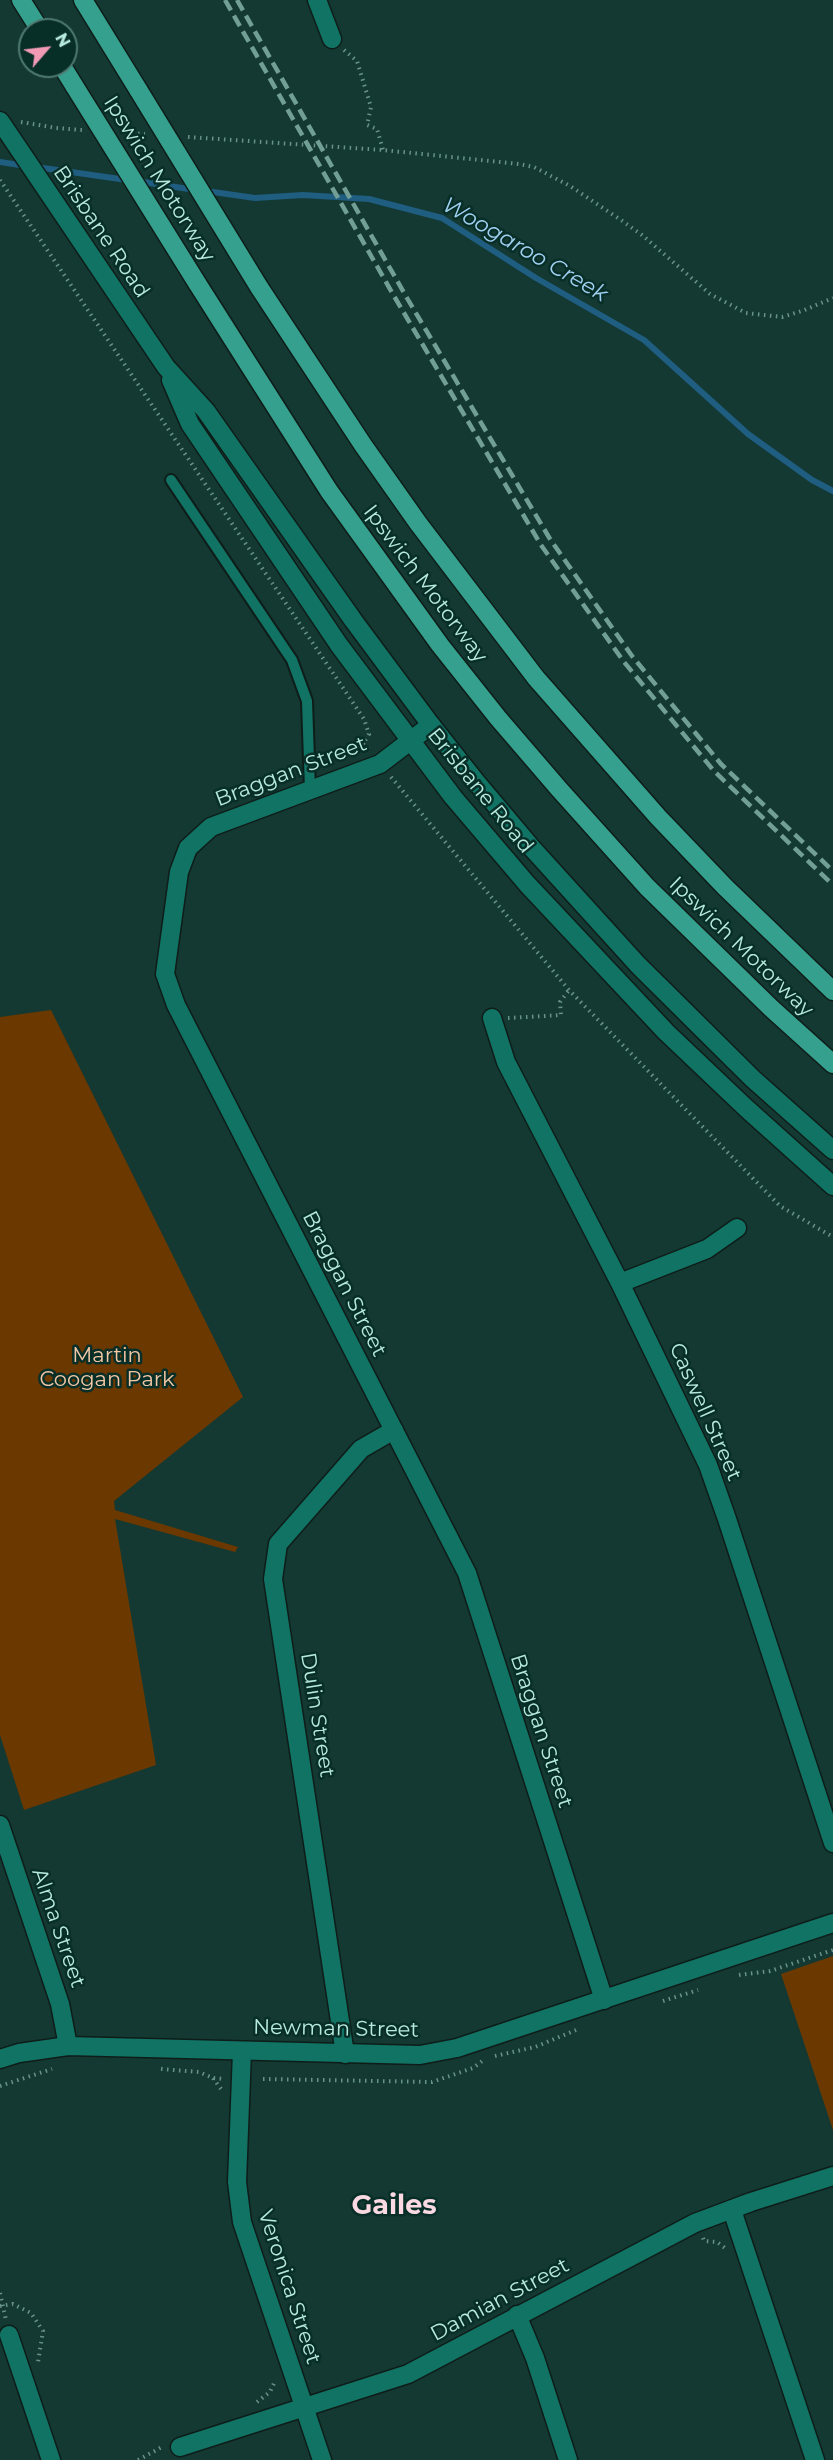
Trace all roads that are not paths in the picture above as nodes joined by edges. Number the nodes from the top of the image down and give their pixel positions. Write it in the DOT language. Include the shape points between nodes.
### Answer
graph roads {
  1 [pos="21,0"];
  2 [pos="83,0"];
  3 [pos="317,0"];
  4 [pos="32,18"];
  5 [pos="332,39"];
  6 [pos="69,78"];
  7 [pos="6,120"];
  8 [pos="166,367"];
  9 [pos="171,480"];
  10 [pos="430,725"];
  11 [pos="410,741"];
  12 [pos="310,790"];
  13 [pos="833,991"];
  14 [pos="492,1018"];
  15 [pos="833,1064"];
  16 [pos="833,1150"];
  17 [pos="833,1186"];
  18 [pos="737,1228"];
  19 [pos="620,1283"];
  20 [pos="394,1430"];
  21 [pos="0,1825"];
  22 [pos="833,1843"];
  23 [pos="833,1923"];
  24 [pos="604,2000"];
  25 [pos="68,2046"];
  26 [pos="242,2051"];
  27 [pos="345,2054"];
  28 [pos="0,2059"];
  29 [pos="833,2176"];
  30 [pos="732,2210"];
  31 [pos="517,2315"];
  32 [pos="9,2335"];
  33 [pos="304,2406"];
  34 [pos="180,2447"];
  35 [pos="51,2460"];
  36 [pos="322,2460"];
  37 [pos="568,2460"];
  38 [pos="814,2460"];
  1 -- 4 [label="highway"];
  2 -- 13 [label="highway, Ipswich Motorway, bridge" via="259,287 393,488 468,591 536,678 658,817 724,888"];
  3 -- 5 [label="street"];
  6 -- 15 [label="highway, Ipswich Motorway, bridge" via="329,491 440,645 559,789 647,887"];
  7 -- 8 [label="street, Brisbane Road" via="79,240"];
  8 -- 10 [label="street, Brisbane Road" via="206,411"];
  8 -- 11 [label="street, Brisbane Road" via="190,424 339,645"];
  9 -- 12 [label="lane" via="292,660 307,701"];
  10 -- 11 [label="street, Braggan Street"];
  10 -- 16 [label="street, Brisbane Road" via="531,847 638,965"];
  11 -- 12 [label="street, Braggan Street" via="380,764"];
  11 -- 17 [label="street, Brisbane Road" via="453,797 592,955 690,1055"];
  12 -- 20 [label="street, Braggan Street" via="211,827 188,848 179,872 165,974 176,1005"];
  14 -- 19 [label="street, Caswell Street" via="506,1062"];
  18 -- 19 [label="street" via="707,1249"];
  19 -- 22 [label="street, Caswell Street" via="708,1465"];
  20 -- 24 [label="street, Braggan Street" via="467,1573"];
  20 -- 27 [label="street, Dulin Street" via="361,1449 278,1544 273,1579"];
  21 -- 25 [label="street, Alma Street" via="60,2004"];
  23 -- 24 [label="street, Newman Street"];
  24 -- 27 [label="street, Newman Street" via="457,2048 420,2055"];
  25 -- 26 [label="street, Newman Street"];
  25 -- 28 [label="street, Newman Street"];
  26 -- 27 [label="street, Newman Street"];
  26 -- 33 [label="street, Veronica Street" via="237,2182 242,2223"];
  29 -- 30 [label="street, Damian Street"];
  30 -- 31 [label="street, Damian Street" via="695,2223"];
  30 -- 38 [label="street"];
  31 -- 33 [label="street, Damian Street" via="408,2374"];
  31 -- 37 [label="street"];
  32 -- 35 [label="street"];
  33 -- 34 [label="street, Damian Street"];
  33 -- 36 [label="street, Veronica Street"];
}
